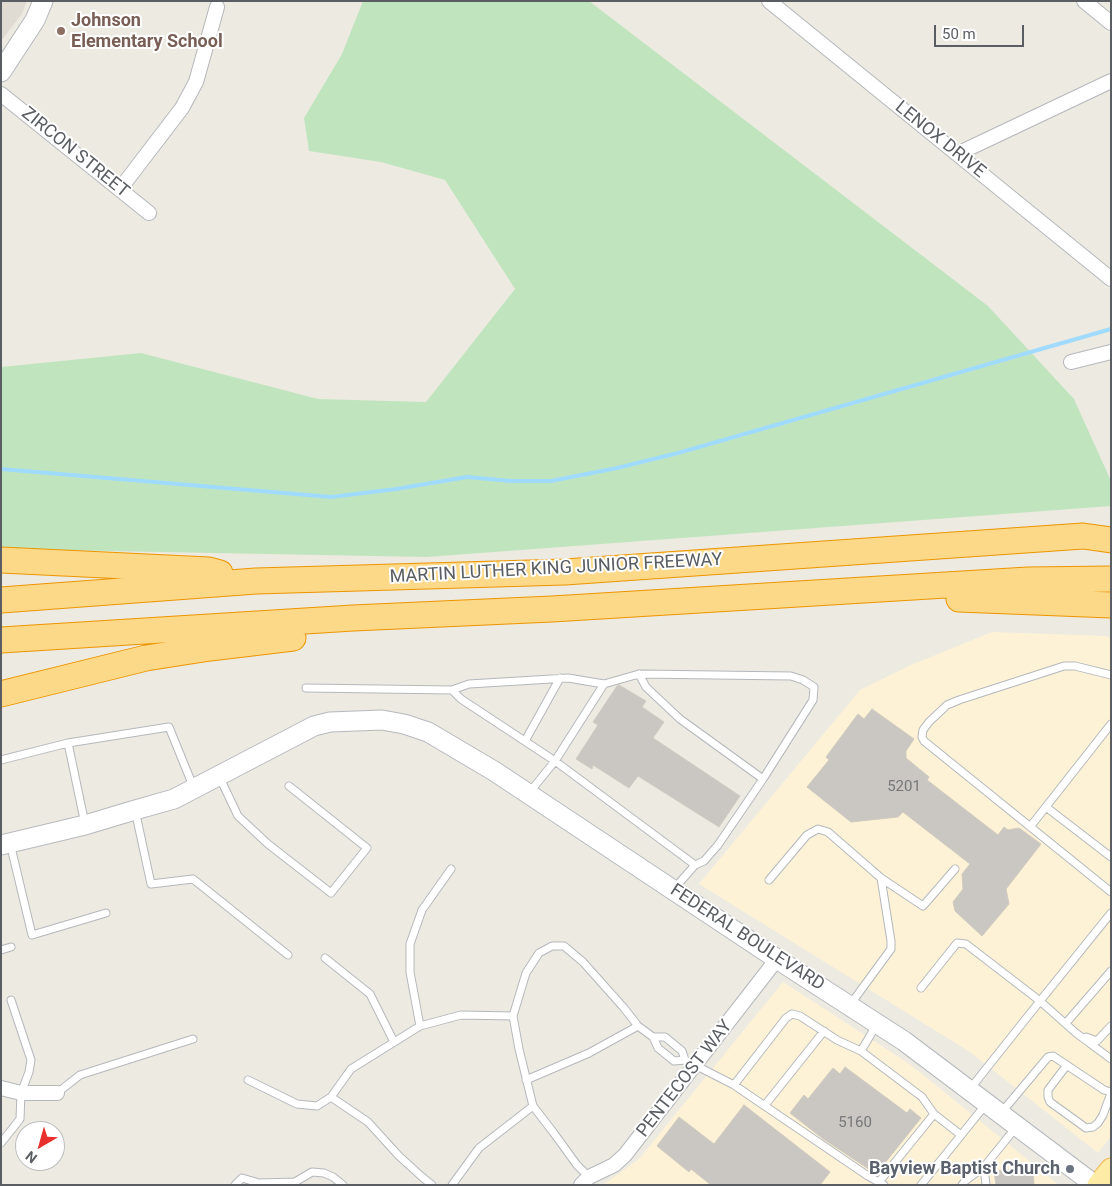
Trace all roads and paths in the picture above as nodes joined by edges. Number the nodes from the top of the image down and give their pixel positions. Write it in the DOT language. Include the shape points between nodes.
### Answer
graph roads {
  1 [pos="43,1"];
  2 [pos="769,1"];
  3 [pos="1084,1"];
  4 [pos="217,7"];
  5 [pos="1111,23"];
  6 [pos="1,72"];
  7 [pos="1111,81"];
  8 [pos="1,94"];
  9 [pos="957,154"];
  10 [pos="120,190"];
  11 [pos="150,213"];
  12 [pos="1111,279"];
  13 [pos="1111,352"];
  14 [pos="1071,362"];
  15 [pos="1111,535"];
  16 [pos="1083,536"];
  17 [pos="1111,540"];
  18 [pos="1,560"];
  19 [pos="1111,579"];
  20 [pos="256,581"];
  21 [pos="787,595"];
  22 [pos="1,600"];
  23 [pos="1111,605"];
  24 [pos="552,608"];
  25 [pos="1,640"];
  26 [pos="639,674"];
  27 [pos="1111,675"];
  28 [pos="560,678"];
  29 [pos="604,684"];
  30 [pos="306,688"];
  31 [pos="452,690"];
  32 [pos="1,694"];
  33 [pos="1111,724"];
  34 [pos="525,742"];
  35 [pos="68,743"];
  36 [pos="1,760"];
  37 [pos="555,762"];
  38 [pos="219,776"];
  39 [pos="763,779"];
  40 [pos="289,786"];
  41 [pos="194,789"];
  42 [pos="529,794"];
  43 [pos="1046,807"];
  44 [pos="135,810"];
  45 [pos="85,825"];
  46 [pos="1030,827"];
  47 [pos="5,844"];
  48 [pos="1111,857"];
  49 [pos="695,865"];
  50 [pos="955,869"];
  51 [pos="451,870"];
  52 [pos="881,878"];
  53 [pos="769,880"];
  54 [pos="673,890"];
  55 [pos="1111,892"];
  56 [pos="106,913"];
  57 [pos="1111,913"];
  58 [pos="11,947"];
  59 [pos="1,950"];
  60 [pos="288,955"];
  61 [pos="325,958"];
  62 [pos="777,960"];
  63 [pos="1111,971"];
  64 [pos="922,988"];
  65 [pos="11,1000"];
  66 [pos="1040,1001"];
  67 [pos="849,1006"];
  68 [pos="513,1016"];
  69 [pos="877,1023"];
  70 [pos="1066,1023"];
  71 [pos="420,1026"];
  72 [pos="638,1026"];
  73 [pos="1111,1026"];
  74 [pos="824,1032"];
  75 [pos="1076,1033"];
  76 [pos="653,1038"];
  77 [pos="193,1039"];
  78 [pos="394,1042"];
  79 [pos="861,1052"];
  80 [pos="1111,1059"];
  81 [pos="690,1063"];
  82 [pos="1067,1065"];
  83 [pos="248,1080"];
  84 [pos="526,1080"];
  85 [pos="734,1085"];
  86 [pos="1,1088"];
  87 [pos="969,1090"];
  88 [pos="21,1092"];
  89 [pos="1111,1092"];
  90 [pos="57,1093"];
  91 [pos="331,1097"];
  92 [pos="533,1106"];
  93 [pos="765,1106"];
  94 [pos="994,1108"];
  95 [pos="934,1114"];
  96 [pos="1018,1126"];
  97 [pos="961,1134"];
  98 [pos="1,1143"];
  99 [pos="984,1168"];
  100 [pos="1111,1169"];
  101 [pos="585,1181"];
  102 [pos="238,1184"];
  103 [pos="882,1184"];
  104 [pos="344,1185"];
  105 [pos="432,1185"];
  106 [pos="452,1185"];
  107 [pos="921,1185"];
  108 [pos="962,1185"];
  109 [pos="986,1185"];
  110 [pos="1096,1185"];
  1 -- 6 [label="main road" via="35,20"];
  2 -- 9 [label="street, LENOX DRIVE"];
  3 -- 5 [label="street"];
  4 -- 10 [label="street" via="196,82 182,108"];
  7 -- 9 [label="street"];
  8 -- 10 [label="street, ZIRCON STREET"];
  9 -- 12 [label="street, LENOX DRIVE"];
  10 -- 11 [label="street, ZIRCON STREET"];
  13 -- 14 [label="street"];
  15 -- 16 [label="highway"];
  16 -- 17 [label="highway, MARTIN LUTHER KING JUNIOR FREEWAY"];
  16 -- 20 [label="highway, MARTIN LUTHER KING JUNIOR FREEWAY" via="565,572"];
  18 -- 20 [label="highway" via="209,570"];
  19 -- 21 [label="highway" via="1028,580"];
  20 -- 22 [label="highway, MARTIN LUTHER KING JUNIOR FREEWAY"];
  21 -- 23 [label="highway"];
  21 -- 24 [label="highway"];
  24 -- 25 [label="highway"];
  24 -- 32 [label="highway" via="210,648 146,658"];
  26 -- 29 [label="lane"];
  26 -- 39 [label="lane" via="646,687 680,719"];
  26 -- 39 [label="lane" via="791,676 814,687 813,700"];
  27 -- 46 [label="lane" via="1064,666 947,705 923,730 924,741"];
  28 -- 29 [label="lane"];
  28 -- 31 [label="lane" via="469,684"];
  28 -- 34 [label="lane"];
  29 -- 37 [label="lane"];
  30 -- 31 [label="lane"];
  31 -- 34 [label="lane"];
  33 -- 43 [label="lane"];
  34 -- 37 [label="lane"];
  35 -- 36 [label="lane"];
  35 -- 41 [label="lane" via="168,727"];
  35 -- 45 [label="lane"];
  37 -- 42 [label="lane"];
  37 -- 49 [label="lane"];
  38 -- 40 [label="lane" via="238,816 331,893 367,848"];
  38 -- 41 [label="main road, FEDERAL BOULEVARD"];
  38 -- 42 [label="main road, FEDERAL BOULEVARD" via="314,726 330,722 382,720 428,732"];
  39 -- 49 [label="lane" via="718,845 704,862"];
  41 -- 44 [label="main road, FEDERAL BOULEVARD" via="174,800"];
  42 -- 54 [label="main road, FEDERAL BOULEVARD"];
  43 -- 46 [label="lane"];
  43 -- 48 [label="lane"];
  44 -- 45 [label="main road, FEDERAL BOULEVARD"];
  44 -- 60 [label="lane" via="151,884 193,879"];
  45 -- 47 [label="main road, FEDERAL BOULEVARD"];
  46 -- 55 [label="lane"];
  47 -- 56 [label="lane" via="32,935"];
  49 -- 54 [label="lane"];
  50 -- 52 [label="lane" via="923,906"];
  51 -- 71 [label="lane" via="422,910 410,944 410,972"];
  52 -- 53 [label="lane" via="828,832 818,829 806,836"];
  52 -- 67 [label="lane" via="891,949"];
  54 -- 62 [label="main road, FEDERAL BOULEVARD"];
  57 -- 66 [label="lane"];
  58 -- 59 [label="lane"];
  61 -- 78 [label="lane" via="370,994"];
  62 -- 67 [label="main road, FEDERAL BOULEVARD"];
  62 -- 81 [label="street, PENTECOST WAY"];
  63 -- 70 [label="lane"];
  64 -- 66 [label="lane" via="957,943 966,944"];
  65 -- 88 [label="lane" via="31,1060"];
  66 -- 70 [label="lane"];
  66 -- 87 [label="lane"];
  67 -- 69 [label="main road, FEDERAL BOULEVARD"];
  68 -- 71 [label="lane" via="461,1015"];
  68 -- 72 [label="lane" via="526,973 540,953 552,946 564,946"];
  68 -- 84 [label="lane"];
  69 -- 79 [label="lane"];
  69 -- 87 [label="main road, FEDERAL BOULEVARD"];
  70 -- 75 [label="lane"];
  71 -- 78 [label="lane"];
  72 -- 76 [label="lane"];
  72 -- 84 [label="lane" via="589,1053"];
  73 -- 75 [label="lane" via="1097,1041"];
  74 -- 79 [label="lane"];
  74 -- 85 [label="lane" via="792,1014"];
  74 -- 93 [label="lane"];
  75 -- 80 [label="lane"];
  76 -- 81 [label="lane" via="658,1048 674,1061"];
  76 -- 81 [label="lane" via="665,1038 682,1050"];
  77 -- 90 [label="lane" via="80,1075"];
  78 -- 91 [label="lane" via="351,1069"];
  79 -- 95 [label="lane" via="922,1097"];
  81 -- 85 [label="lane"];
  81 -- 101 [label="street, PENTECOST WAY" via="626,1155"];
  82 -- 89 [label="lane"];
  82 -- 89 [label="lane" via="1048,1090 1048,1097 1050,1102 1086,1128 1098,1123"];
  82 -- 94 [label="lane" via="1054,1056 1048,1057"];
  83 -- 91 [label="lane" via="297,1104 317,1106"];
  84 -- 92 [label="lane"];
  85 -- 93 [label="lane"];
  86 -- 88 [label="street"];
  87 -- 94 [label="main road, FEDERAL BOULEVARD"];
  88 -- 90 [label="street"];
  88 -- 98 [label="lane" via="20,1119"];
  91 -- 105 [label="lane" via="368,1122"];
  92 -- 101 [label="lane" via="577,1165"];
  92 -- 106 [label="lane" via="479,1148"];
  93 -- 103 [label="lane"];
  94 -- 96 [label="main road, FEDERAL BOULEVARD"];
  94 -- 97 [label="lane"];
  95 -- 97 [label="lane"];
  95 -- 103 [label="lane"];
  96 -- 99 [label="lane"];
  96 -- 110 [label="main road, FEDERAL BOULEVARD"];
  97 -- 107 [label="lane"];
  99 -- 108 [label="lane"];
  99 -- 109 [label="lane"];
  100 -- 110 [label="main road"];
  102 -- 104 [label="lane" via="242,1178 259,1183 295,1182 312,1172 324,1173"];
}
